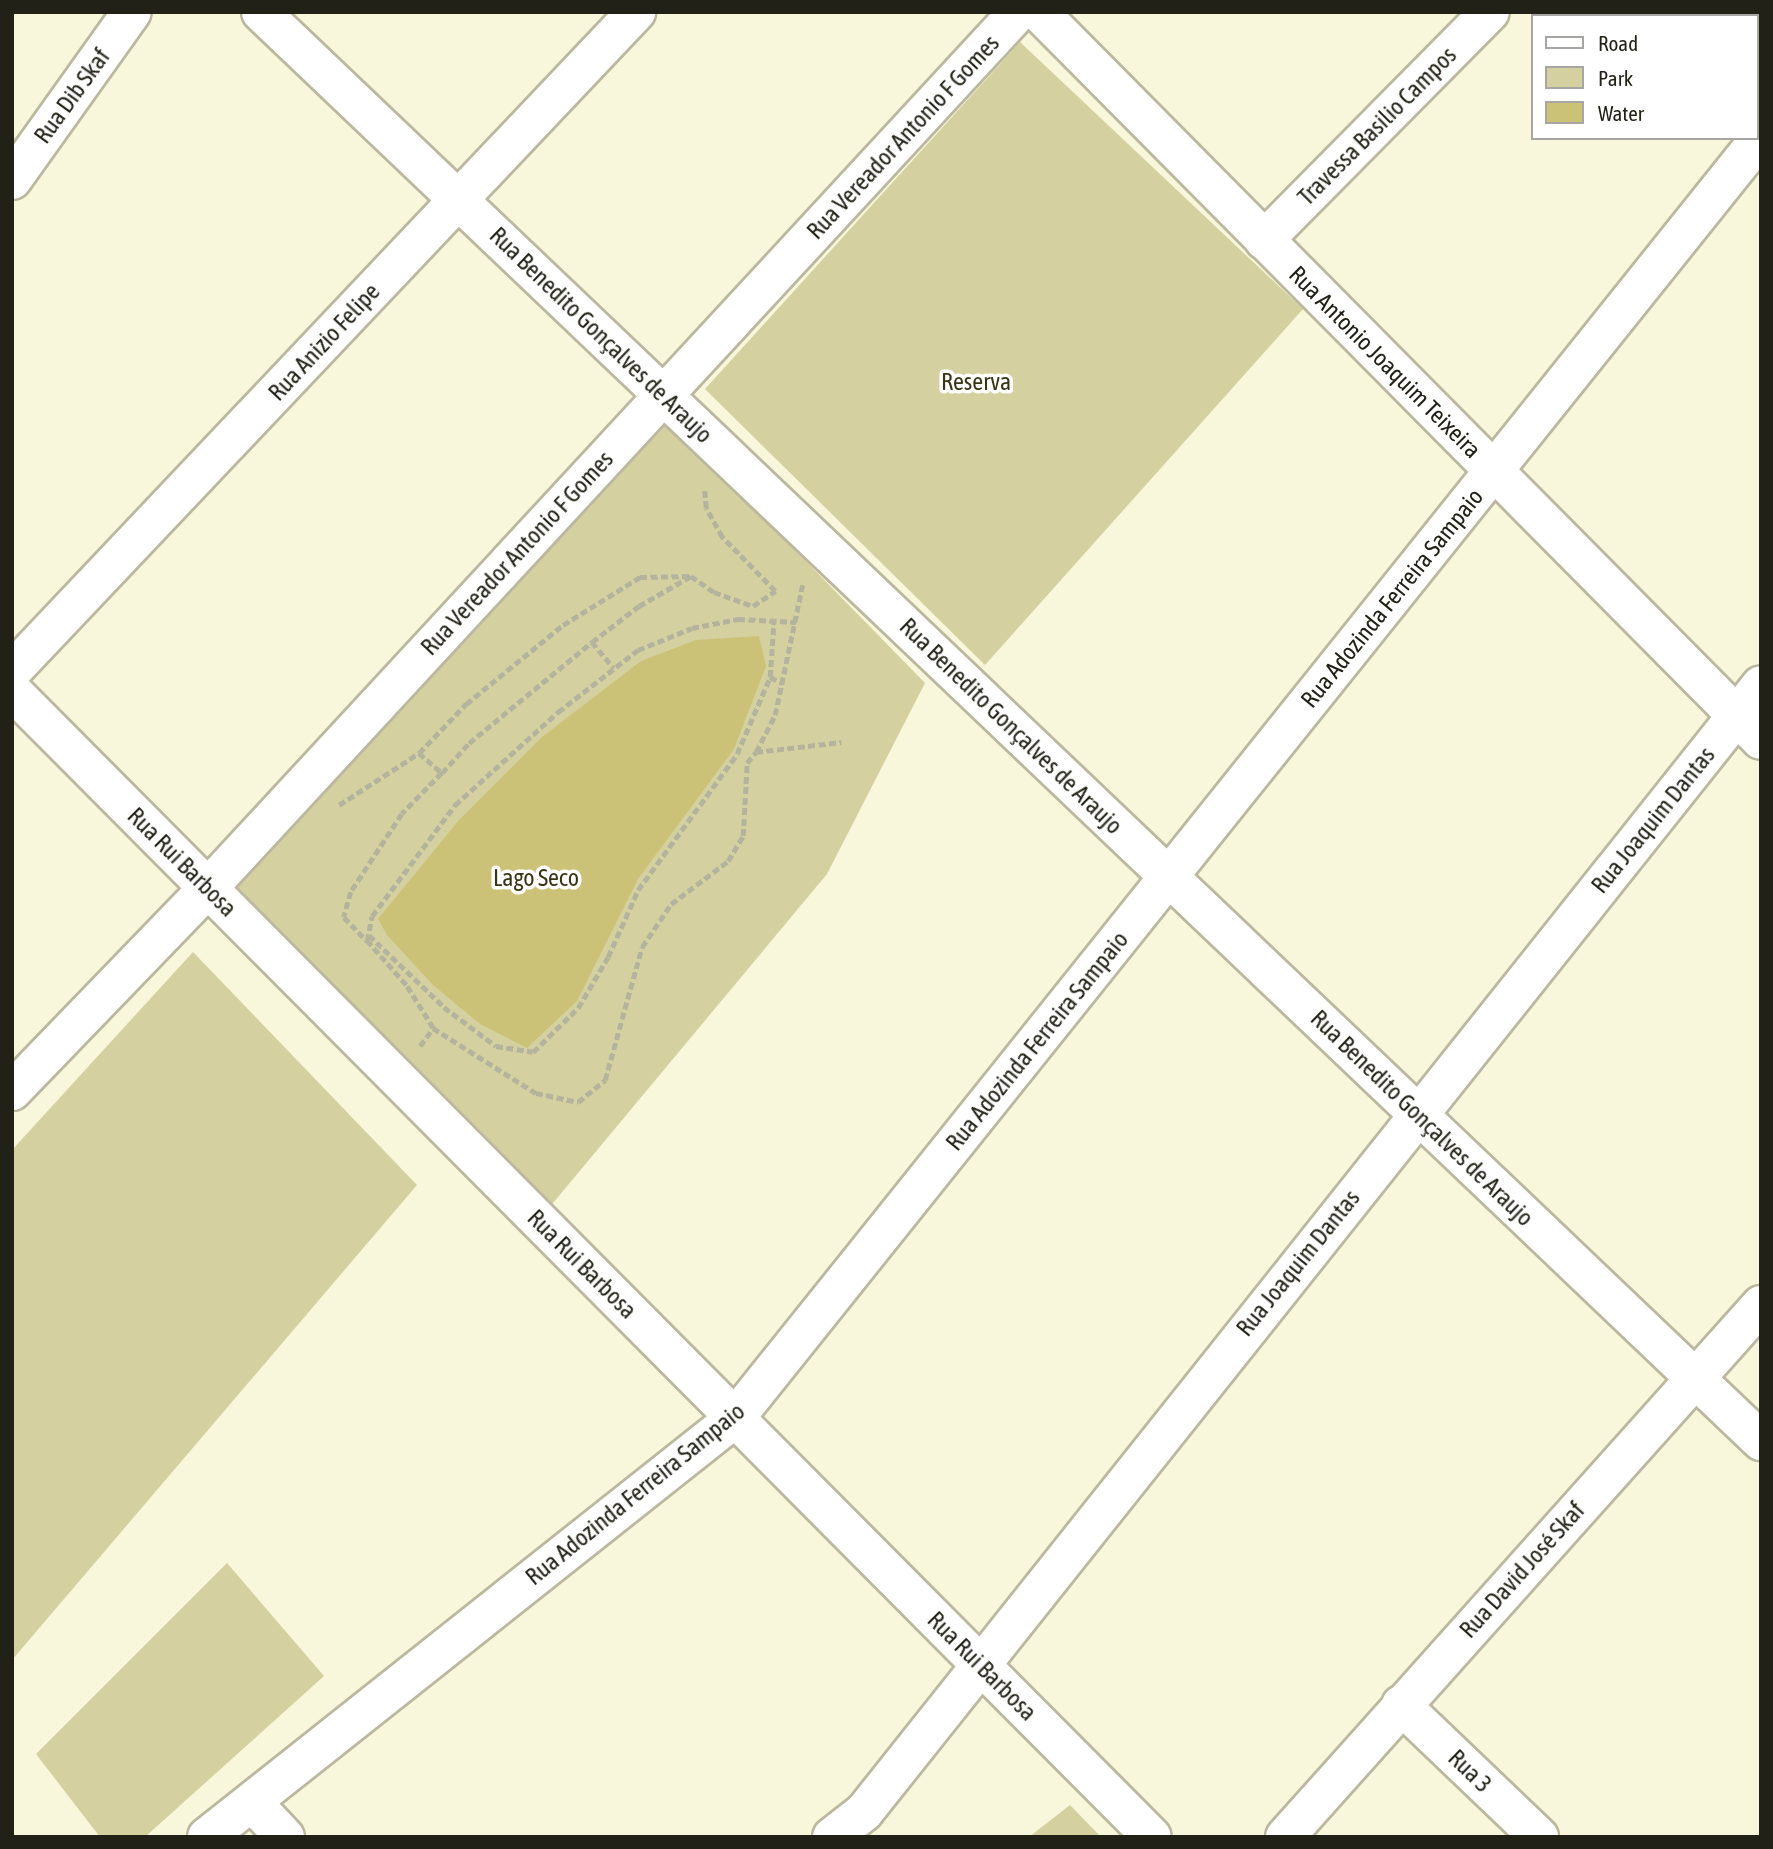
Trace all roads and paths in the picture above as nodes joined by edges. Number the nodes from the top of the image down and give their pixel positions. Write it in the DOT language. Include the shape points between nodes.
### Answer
graph roads {
  1 [pos="132,12"];
  2 [pos="261,12"];
  3 [pos="636,12"];
  4 [pos="1018,12"];
  5 [pos="1039,12"];
  6 [pos="1490,12"];
  7 [pos="1759,140"];
  8 [pos="12,180"];
  9 [pos="460,199"];
  10 [pos="1264,240"];
  11 [pos="664,395"];
  12 [pos="1494,471"];
  13 [pos="704,483"];
  14 [pos="807,531"];
  15 [pos="691,576"];
  16 [pos="774,619"];
  17 [pos="796,622"];
  18 [pos="592,642"];
  19 [pos="614,668"];
  20 [pos="12,671"];
  21 [pos="770,677"];
  22 [pos="783,683"];
  23 [pos="1761,685"];
  24 [pos="12,691"];
  25 [pos="1749,728"];
  26 [pos="841,742"];
  27 [pos="756,752"];
  28 [pos="419,753"];
  29 [pos="442,773"];
  30 [pos="330,811"];
  31 [pos="1169,877"];
  32 [pos="208,888"];
  33 [pos="368,938"];
  34 [pos="433,1028"];
  35 [pos="396,1077"];
  36 [pos="12,1091"];
  37 [pos="1418,1114"];
  38 [pos="1761,1305"];
  39 [pos="1694,1377"];
  40 [pos="735,1418"];
  41 [pos="1761,1441"];
  42 [pos="978,1663"];
  43 [pos="1401,1705"];
  44 [pos="252,1801"];
  45 [pos="207,1837"];
  46 [pos="285,1837"];
  47 [pos="832,1837"];
  48 [pos="1152,1837"];
  49 [pos="1285,1837"];
  50 [pos="1539,1837"];
  1 -- 8 [label="street, Rua Dib Skaf"];
  2 -- 9 [label="street, Rua Benedito Gonçalves de Araujo"];
  3 -- 9 [label="street, Rua Anizio Felipe"];
  4 -- 11 [label="street, Rua Vereador Antonio F Gomes"];
  5 -- 10 [label="street, Rua Antonio Joaquim Teixeira"];
  6 -- 10 [label="street, Travessa Basilio Campos"];
  7 -- 12 [label="street, Rua Adozinda Ferreira Sampaio"];
  9 -- 11 [label="street, Rua Benedito Gonçalves de Araujo"];
  9 -- 20 [label="street, Rua Anizio Felipe"];
  10 -- 12 [label="street, Rua Antonio Joaquim Teixeira"];
  11 -- 14 [label="street, Rua Benedito Gonçalves de Araujo"];
  11 -- 32 [label="street, Rua Vereador Antonio F Gomes"];
  12 -- 25 [label="street, Rua Antonio Joaquim Teixeira"];
  12 -- 31 [label="street, Rua Adozinda Ferreira Sampaio"];
  13 -- 15 [label="path" via="706,508 722,537 775,591 753,606 714,592"];
  14 -- 17 [label="path"];
  14 -- 31 [label="street, Rua Benedito Gonçalves de Araujo"];
  15 -- 18 [label="path" via="639,606"];
  15 -- 28 [label="path" via="640,577 563,625 466,704"];
  16 -- 17 [label="path"];
  16 -- 19 [label="path" via="692,628 638,650"];
  16 -- 21 [label="path"];
  17 -- 22 [label="path"];
  18 -- 19 [label="path"];
  18 -- 29 [label="path" via="469,743"];
  19 -- 33 [label="path" via="455,806 372,916"];
  21 -- 22 [label="path"];
  21 -- 33 [label="path" via="737,754 638,890 578,1009 533,1052 496,1046 444,1007"];
  22 -- 27 [label="path" via="775,715"];
  23 -- 25 [label="street, Rua Joaquim Dantas"];
  24 -- 32 [label="street, Rua Rui Barbosa"];
  25 -- 37 [label="street, Rua Joaquim Dantas"];
  26 -- 27 [label="path"];
  27 -- 34 [label="path" via="747,763 743,836 728,860 671,904 642,947 606,1080 578,1102 536,1093"];
  28 -- 29 [label="path"];
  28 -- 30 [label="path"];
  29 -- 33 [label="path" via="402,814 351,892 344,916"];
  31 -- 37 [label="street, Rua Benedito Gonçalves de Araujo"];
  31 -- 40 [label="street, Rua Adozinda Ferreira Sampaio"];
  32 -- 35 [label="street, Rua Rui Barbosa"];
  32 -- 36 [label="street, Rua Vereador Antonio F Gomes"];
  33 -- 34 [label="path"];
  34 -- 35 [label="path"];
  35 -- 40 [label="street, Rua Rui Barbosa"];
  37 -- 39 [label="street, Rua Benedito Gonçalves de Araujo"];
  37 -- 42 [label="street, Rua Joaquim Dantas"];
  38 -- 39 [label="street, Rua David José Skaf"];
  39 -- 41 [label="street, Rua Benedito Gonçalves de Araujo"];
  39 -- 43 [label="street, Rua David José Skaf"];
  40 -- 42 [label="street, Rua Rui Barbosa"];
  40 -- 44 [label="street, Rua Adozinda Ferreira Sampaio"];
  42 -- 47 [label="street, Rua Joaquim Dantas" via="864,1812"];
  42 -- 48 [label="street, Rua Rui Barbosa"];
  43 -- 49 [label="street, Rua David José Skaf"];
  43 -- 50 [label="street, Rua 3"];
  44 -- 45 [label="street, Rua Adozinda Ferreira Sampaio"];
  44 -- 46 [label="street"];
}
